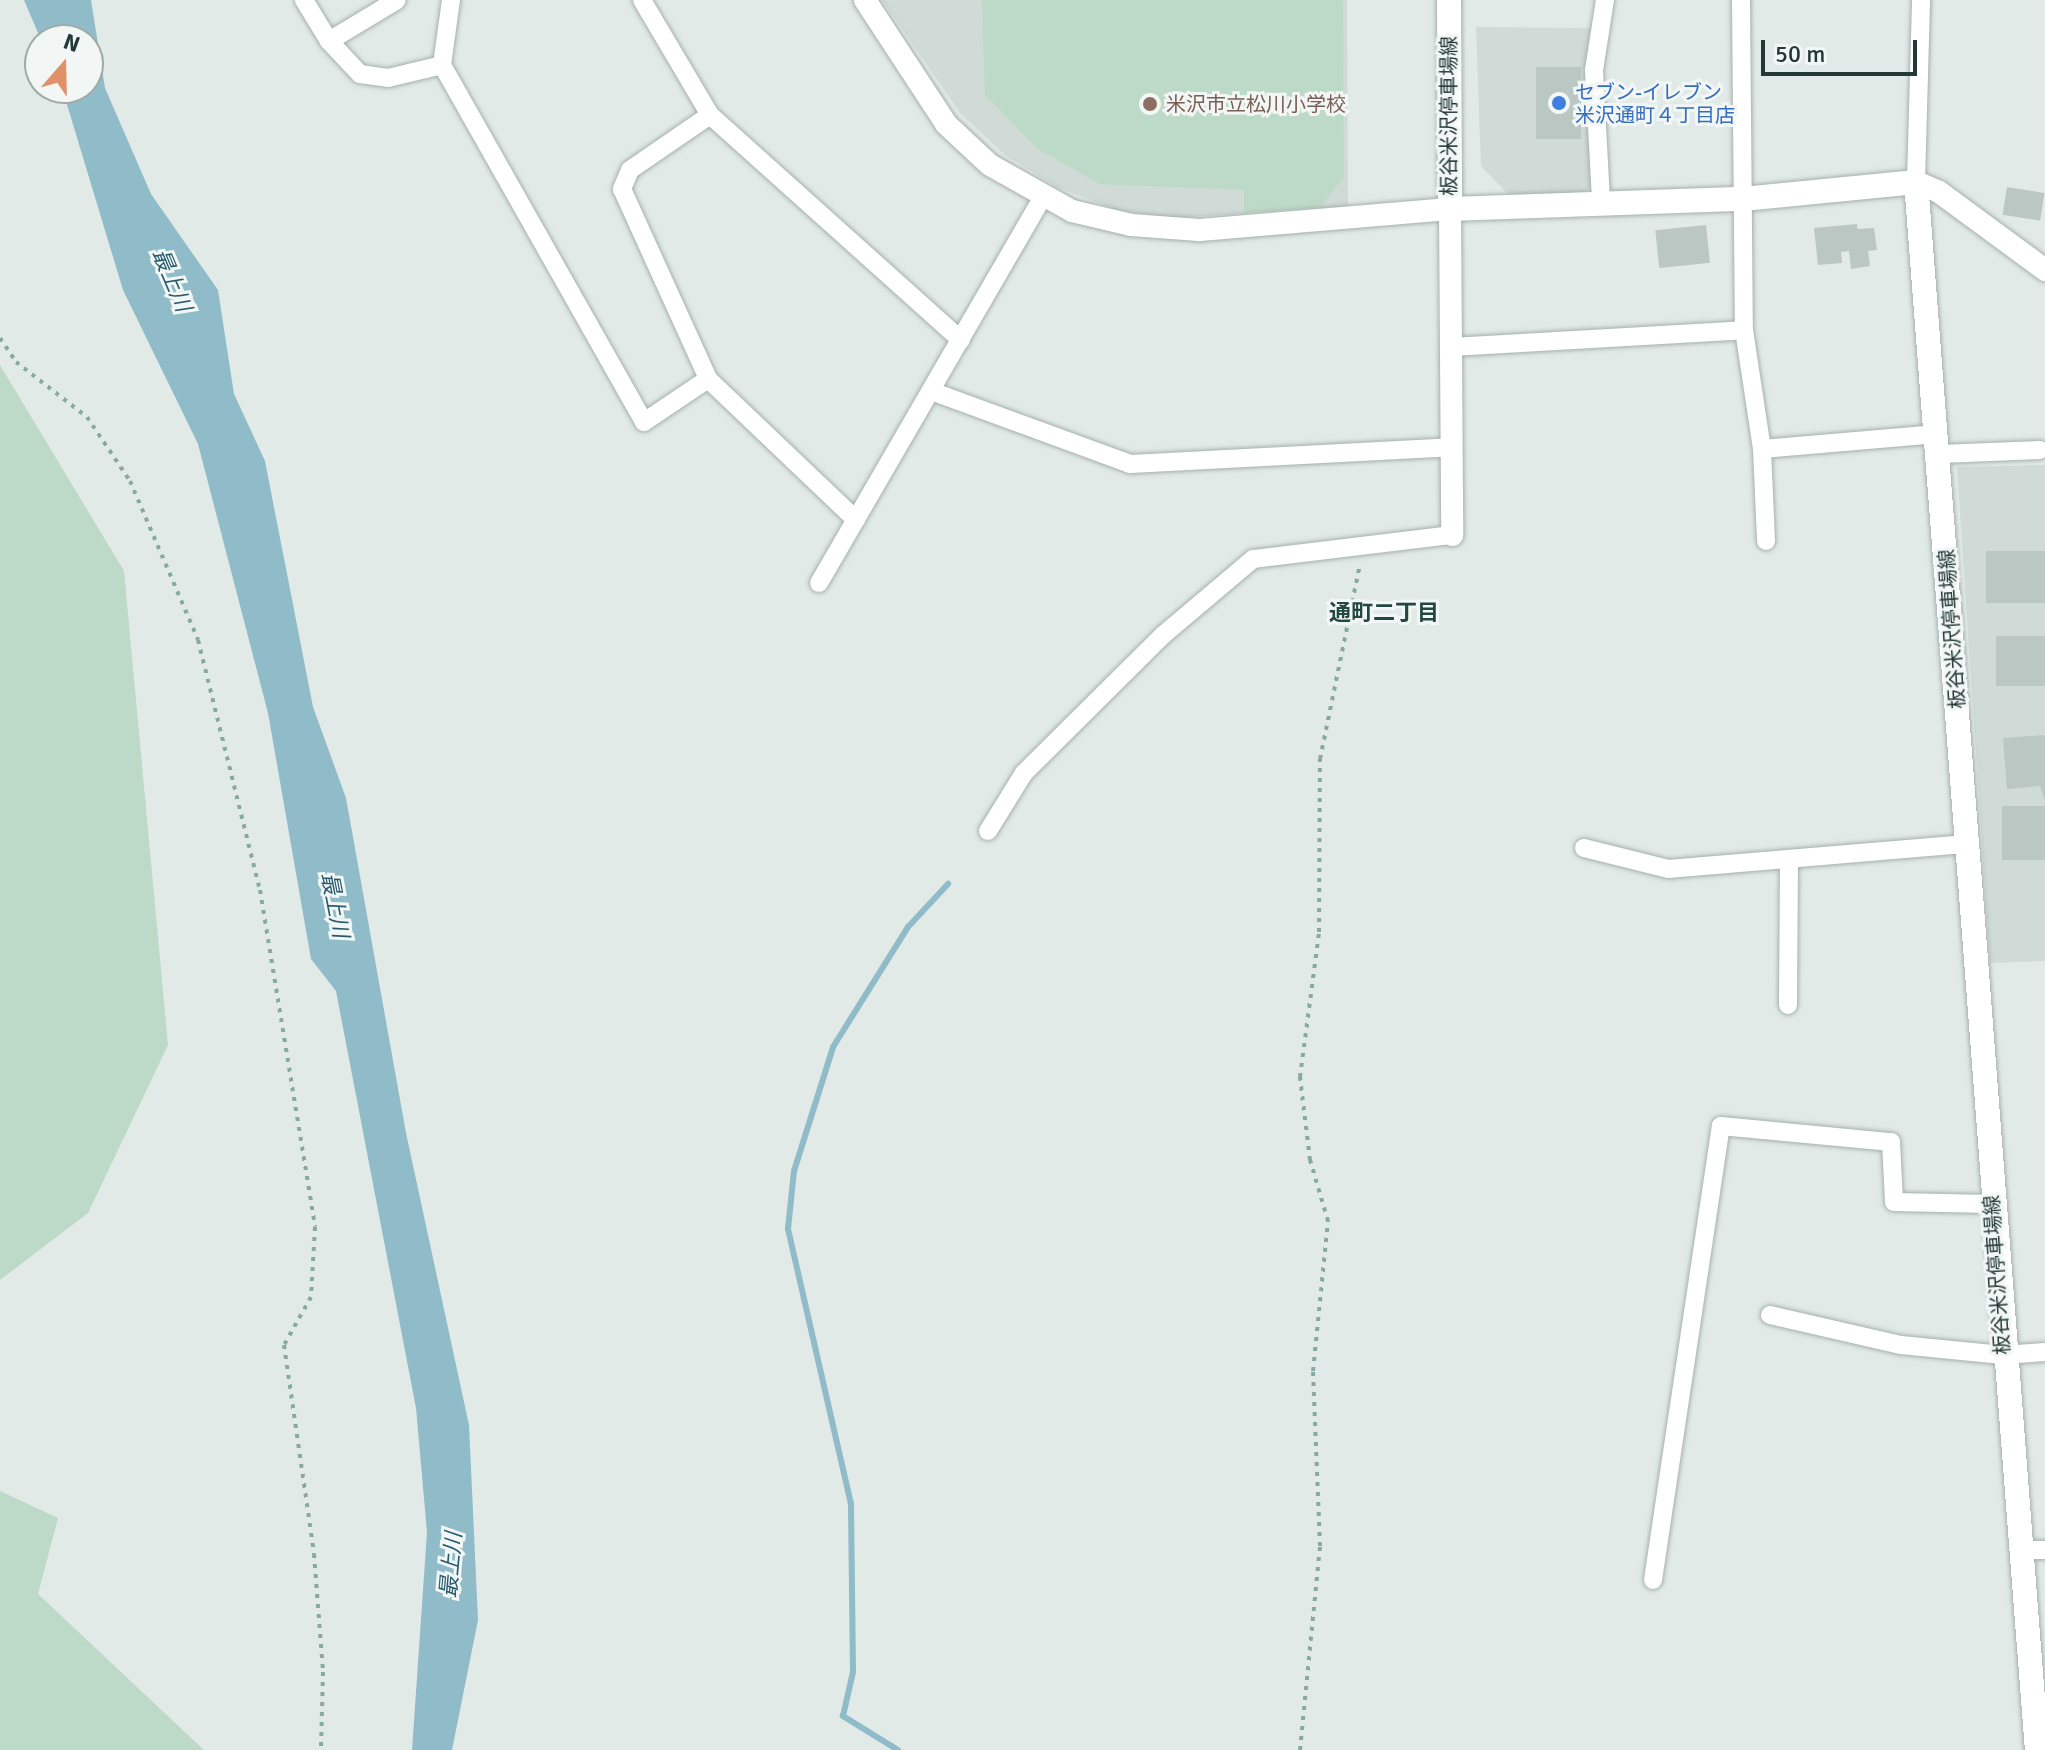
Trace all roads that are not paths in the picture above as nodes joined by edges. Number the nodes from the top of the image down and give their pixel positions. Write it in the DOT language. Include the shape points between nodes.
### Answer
graph roads {
  1 [pos="304,0"];
  2 [pos="397,0"];
  3 [pos="451,0"];
  4 [pos="642,0"];
  5 [pos="865,0"];
  6 [pos="1449,0"];
  7 [pos="1605,0"];
  8 [pos="1741,0"];
  9 [pos="1921,0"];
  10 [pos="329,41"];
  11 [pos="442,65"];
  12 [pos="710,115"];
  13 [pos="1916,182"];
  14 [pos="1042,198"];
  15 [pos="1743,199"];
  16 [pos="1601,200"];
  17 [pos="1450,209"];
  18 [pos="2045,270"];
  19 [pos="1744,330"];
  20 [pos="961,340"];
  21 [pos="1452,347"];
  22 [pos="708,379"];
  23 [pos="931,391"];
  24 [pos="1939,444"];
  25 [pos="1452,447"];
  26 [pos="1762,449"];
  27 [pos="2040,450"];
  28 [pos="856,520"];
  29 [pos="1452,535"];
  30 [pos="1766,541"];
  31 [pos="819,583"];
  32 [pos="988,831"];
  33 [pos="1967,844"];
  34 [pos="1584,848"];
  35 [pos="1789,863"];
  36 [pos="1788,1005"];
  37 [pos="1992,1204"];
  38 [pos="1770,1315"];
  39 [pos="2045,1352"];
  40 [pos="2003,1355"];
  41 [pos="2020,1550"];
  42 [pos="2045,1550"];
  43 [pos="1653,1580"];
  44 [pos="2040,1714"];
  45 [pos="2037,1750"];
  1 -- 10 [label="street"];
  2 -- 10 [label="street"];
  3 -- 11 [label="street"];
  4 -- 12 [label="street"];
  5 -- 14 [label="street" via="946,124 990,165"];
  6 -- 17 [label="main road, 板谷米沢停車場線"];
  7 -- 16 [label="street" via="1594,70"];
  8 -- 15 [label="street"];
  9 -- 13 [label="street"];
  10 -- 11 [label="street" via="360,74 388,78"];
  11 -- 22 [label="street" via="644,422"];
  12 -- 20 [label="street"];
  12 -- 22 [label="street" via="630,170 622,189"];
  13 -- 15 [label="main road, 板谷米沢停車場線"];
  13 -- 18 [label="street" via="1939,192"];
  13 -- 24 [label="main road, 板谷米沢停車場線"];
  14 -- 17 [label="street" via="1102,220 1174,229"];
  14 -- 20 [label="street"];
  15 -- 16 [label="main road, 板谷米沢停車場線"];
  15 -- 19 [label="street"];
  16 -- 17 [label="main road, 板谷米沢停車場線"];
  17 -- 21 [label="street"];
  19 -- 21 [label="street"];
  19 -- 26 [label="street"];
  20 -- 23 [label="street"];
  21 -- 25 [label="street"];
  22 -- 28 [label="street"];
  23 -- 25 [label="street" via="1130,464"];
  23 -- 28 [label="street"];
  24 -- 26 [label="street"];
  24 -- 27 [label="street"];
  24 -- 33 [label="main road, 板谷米沢停車場線"];
  25 -- 29 [label="street"];
  26 -- 30 [label="street"];
  28 -- 31 [label="street"];
  29 -- 32 [label="street" via="1253,559 1163,635 1024,773"];
  33 -- 35 [label="street"];
  33 -- 37 [label="main road, 板谷米沢停車場線"];
  34 -- 35 [label="street" via="1668,869"];
  35 -- 36 [label="street"];
  37 -- 40 [label="main road, 板谷米沢停車場線"];
  37 -- 43 [label="street" via="1894,1202 1891,1142 1721,1126"];
  38 -- 40 [label="street" via="1901,1345"];
  39 -- 40 [label="street"];
  40 -- 41 [label="main road, 板谷米沢停車場線"];
  41 -- 42 [label="street"];
  41 -- 44 [label="main road, 板谷米沢停車場線"];
  44 -- 45 [label="main road, 板谷米沢停車場線"];
}
